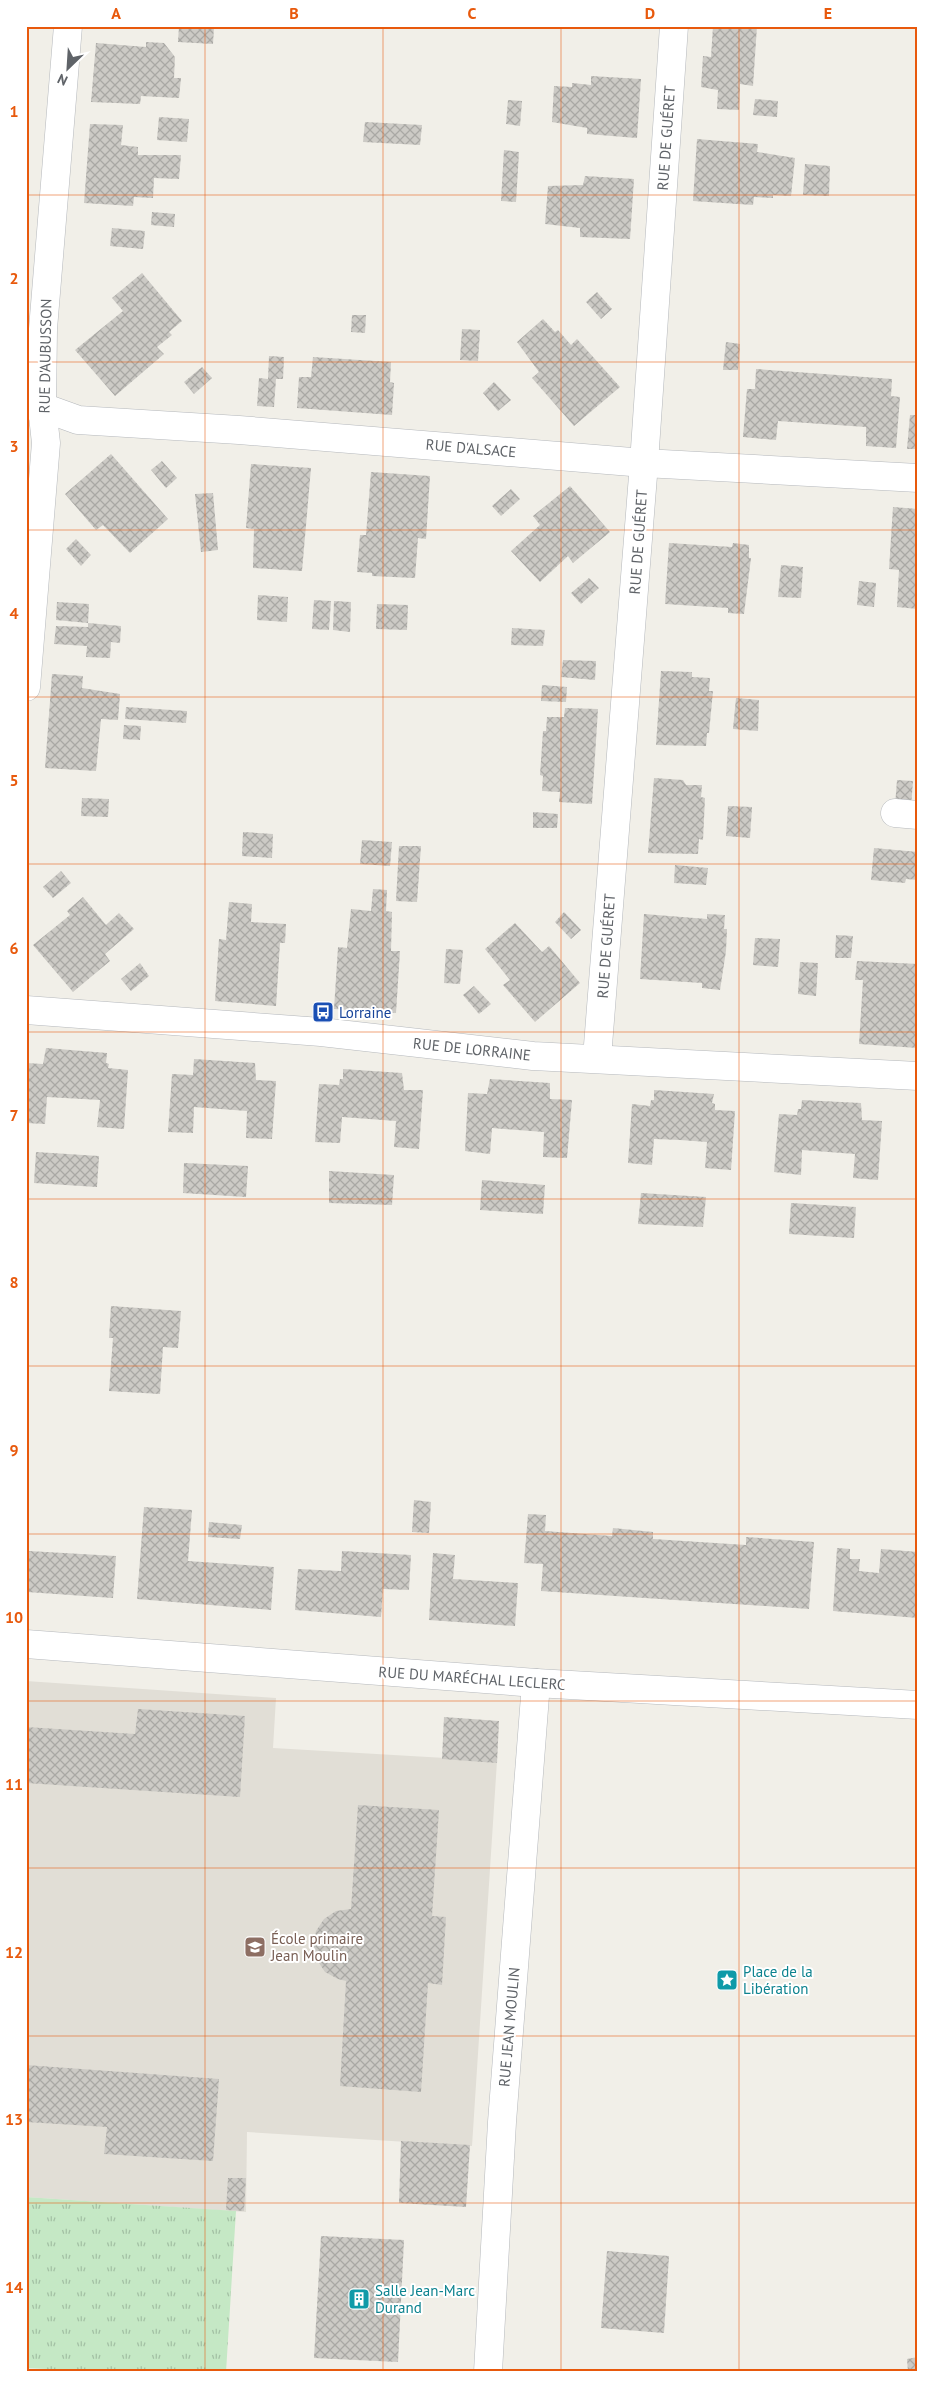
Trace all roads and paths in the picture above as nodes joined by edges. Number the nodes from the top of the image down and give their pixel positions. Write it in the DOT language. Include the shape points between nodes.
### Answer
graph roads {
  1 [pos="68,26"];
  2 [pos="674,26"];
  3 [pos="34,406"];
  4 [pos="644,462"];
  5 [pos="918,478"];
  6 [pos="26,687"];
  7 [pos="26,1010"];
  8 [pos="598,1058"];
  9 [pos="918,1076"];
  10 [pos="26,1644"];
  11 [pos="536,1683"];
  12 [pos="918,1705"];
  13 [pos="488,2372"];
  1 -- 3 [label="street, RUE D'AUBUSSON"];
  2 -- 4 [label="street, RUE DE GUÉRET"];
  3 -- 4 [label="street, RUE D'ALSACE" via="78,420"];
  3 -- 6 [label="street, RUE D'AUBUSSON" via="46,443"];
  4 -- 5 [label="street, RUE D'ALSACE"];
  4 -- 8 [label="street, RUE DE GUÉRET"];
  7 -- 8 [label="street, RUE DE LORRAINE" via="321,1032 533,1056"];
  8 -- 9 [label="street, RUE DE LORRAINE"];
  10 -- 11 [label="street, RUE DU MARÉCHAL LECLERC"];
  11 -- 12 [label="street, RUE DU MARÉCHAL LECLERC"];
  11 -- 13 [label="street, RUE JEAN MOULIN" via="502,2122"];
}
